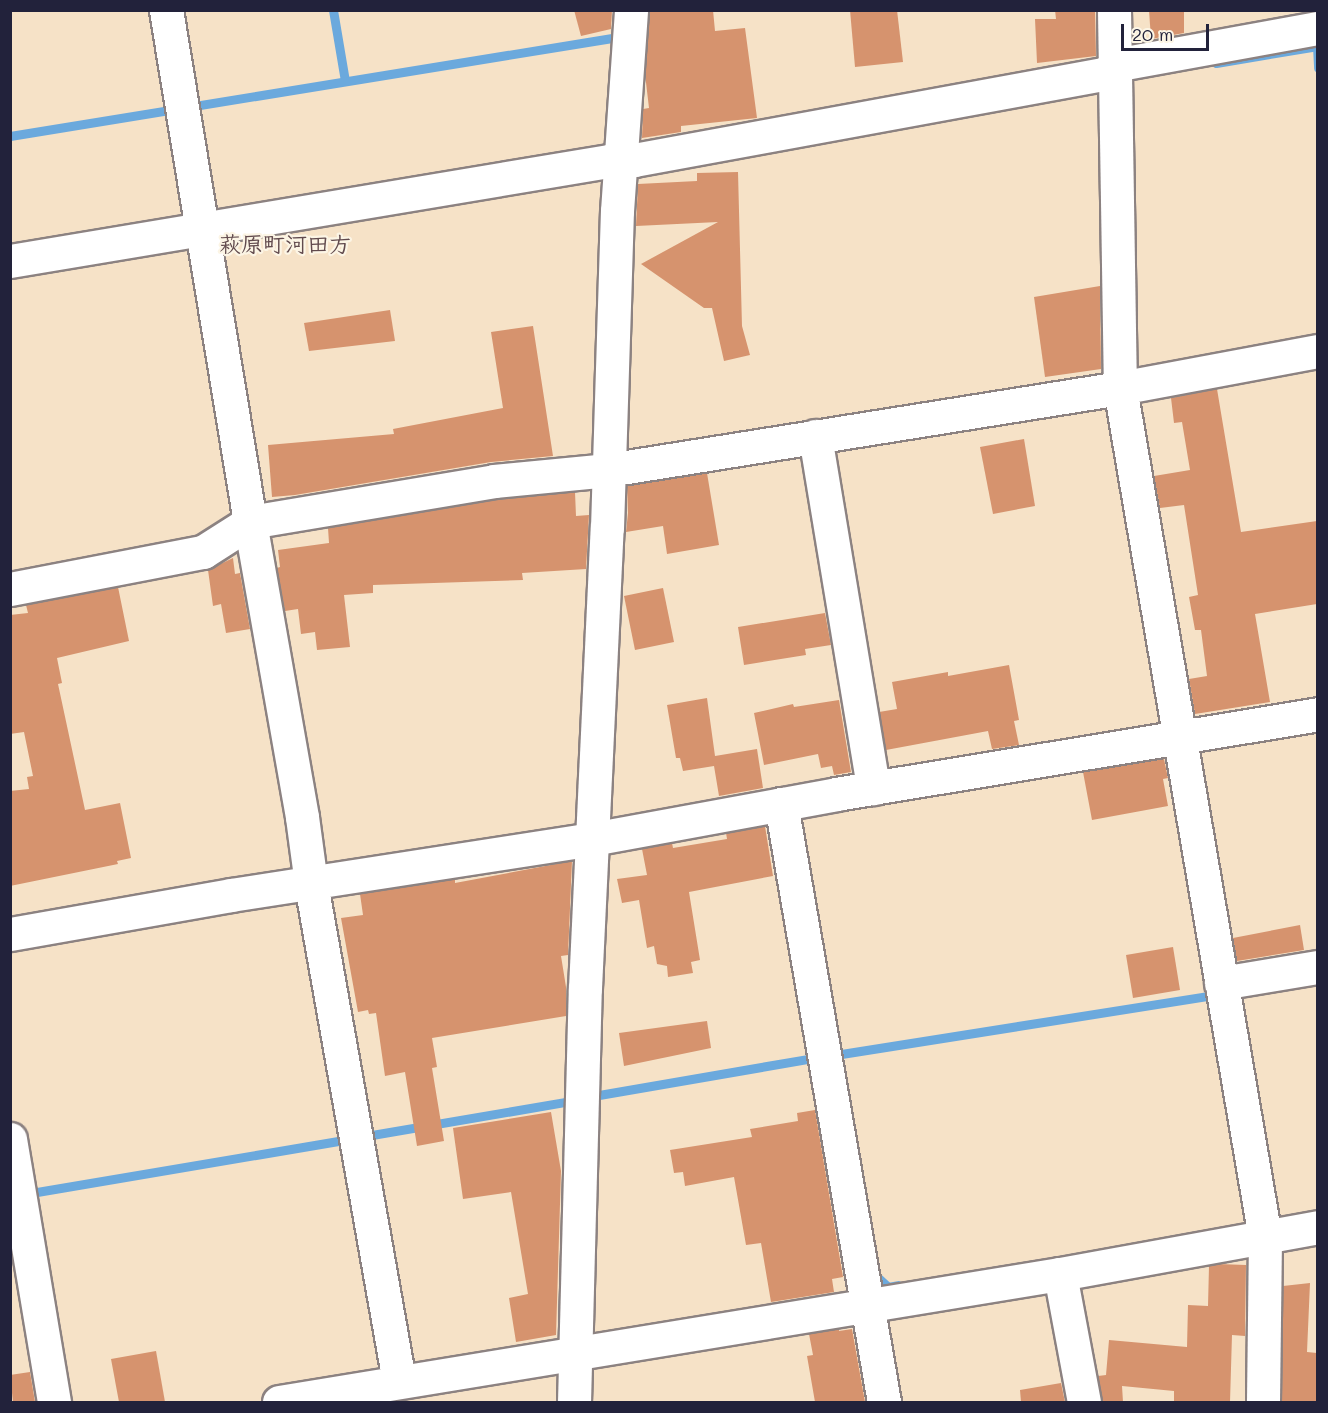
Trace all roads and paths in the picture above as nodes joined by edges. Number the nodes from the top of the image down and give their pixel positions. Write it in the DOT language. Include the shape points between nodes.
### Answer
graph roads {
  1 [pos="166,10"];
  2 [pos="631,10"];
  3 [pos="1114,10"];
  4 [pos="1317,28"];
  5 [pos="1114,65"];
  6 [pos="620,160"];
  7 [pos="202,228"];
  8 [pos="10,261"];
  9 [pos="1317,351"];
  10 [pos="1120,388"];
  11 [pos="815,436"];
  12 [pos="608,470"];
  13 [pos="250,522"];
  14 [pos="10,589"];
  15 [pos="1317,714"];
  16 [pos="1181,738"];
  17 [pos="873,788"];
  18 [pos="781,804"];
  19 [pos="592,839"];
  20 [pos="310,884"];
  21 [pos="10,934"];
  22 [pos="1317,967"];
  23 [pos="1221,983"];
  24 [pos="10,1139"];
  25 [pos="1317,1227"];
  26 [pos="1265,1237"];
  27 [pos="1060,1274"];
  28 [pos="867,1306"];
  29 [pos="575,1352"];
  30 [pos="399,1382"];
  31 [pos="54,1402"];
  32 [pos="279,1402"];
  33 [pos="574,1402"];
  34 [pos="884,1402"];
  35 [pos="1084,1402"];
  36 [pos="1263,1402"];
  1 -- 7 [label="street"];
  2 -- 6 [label="street"];
  3 -- 5 [label="street"];
  4 -- 5 [label="street"];
  5 -- 6 [label="street" via="1107,73"];
  5 -- 10 [label="street"];
  6 -- 7 [label="street"];
  6 -- 12 [label="street"];
  7 -- 8 [label="street"];
  7 -- 13 [label="street"];
  9 -- 10 [label="street"];
  10 -- 11 [label="street"];
  10 -- 16 [label="street"];
  11 -- 12 [label="street"];
  11 -- 17 [label="street"];
  12 -- 13 [label="street" via="494,481"];
  12 -- 19 [label="street"];
  13 -- 14 [label="street" via="203,552"];
  13 -- 20 [label="street" via="302,817"];
  15 -- 16 [label="street"];
  16 -- 17 [label="street"];
  16 -- 23 [label="street"];
  17 -- 18 [label="street"];
  18 -- 19 [label="street"];
  18 -- 28 [label="street"];
  19 -- 20 [label="street"];
  19 -- 29 [label="street"];
  20 -- 21 [label="street"];
  20 -- 30 [label="street"];
  22 -- 23 [label="street"];
  23 -- 26 [label="street"];
  24 -- 31 [label="street"];
  25 -- 26 [label="street"];
  26 -- 27 [label="street"];
  26 -- 36 [label="street"];
  27 -- 28 [label="street"];
  27 -- 35 [label="street"];
  28 -- 29 [label="street"];
  28 -- 34 [label="street"];
  29 -- 30 [label="street"];
  29 -- 33 [label="street"];
  30 -- 32 [label="street"];
}
